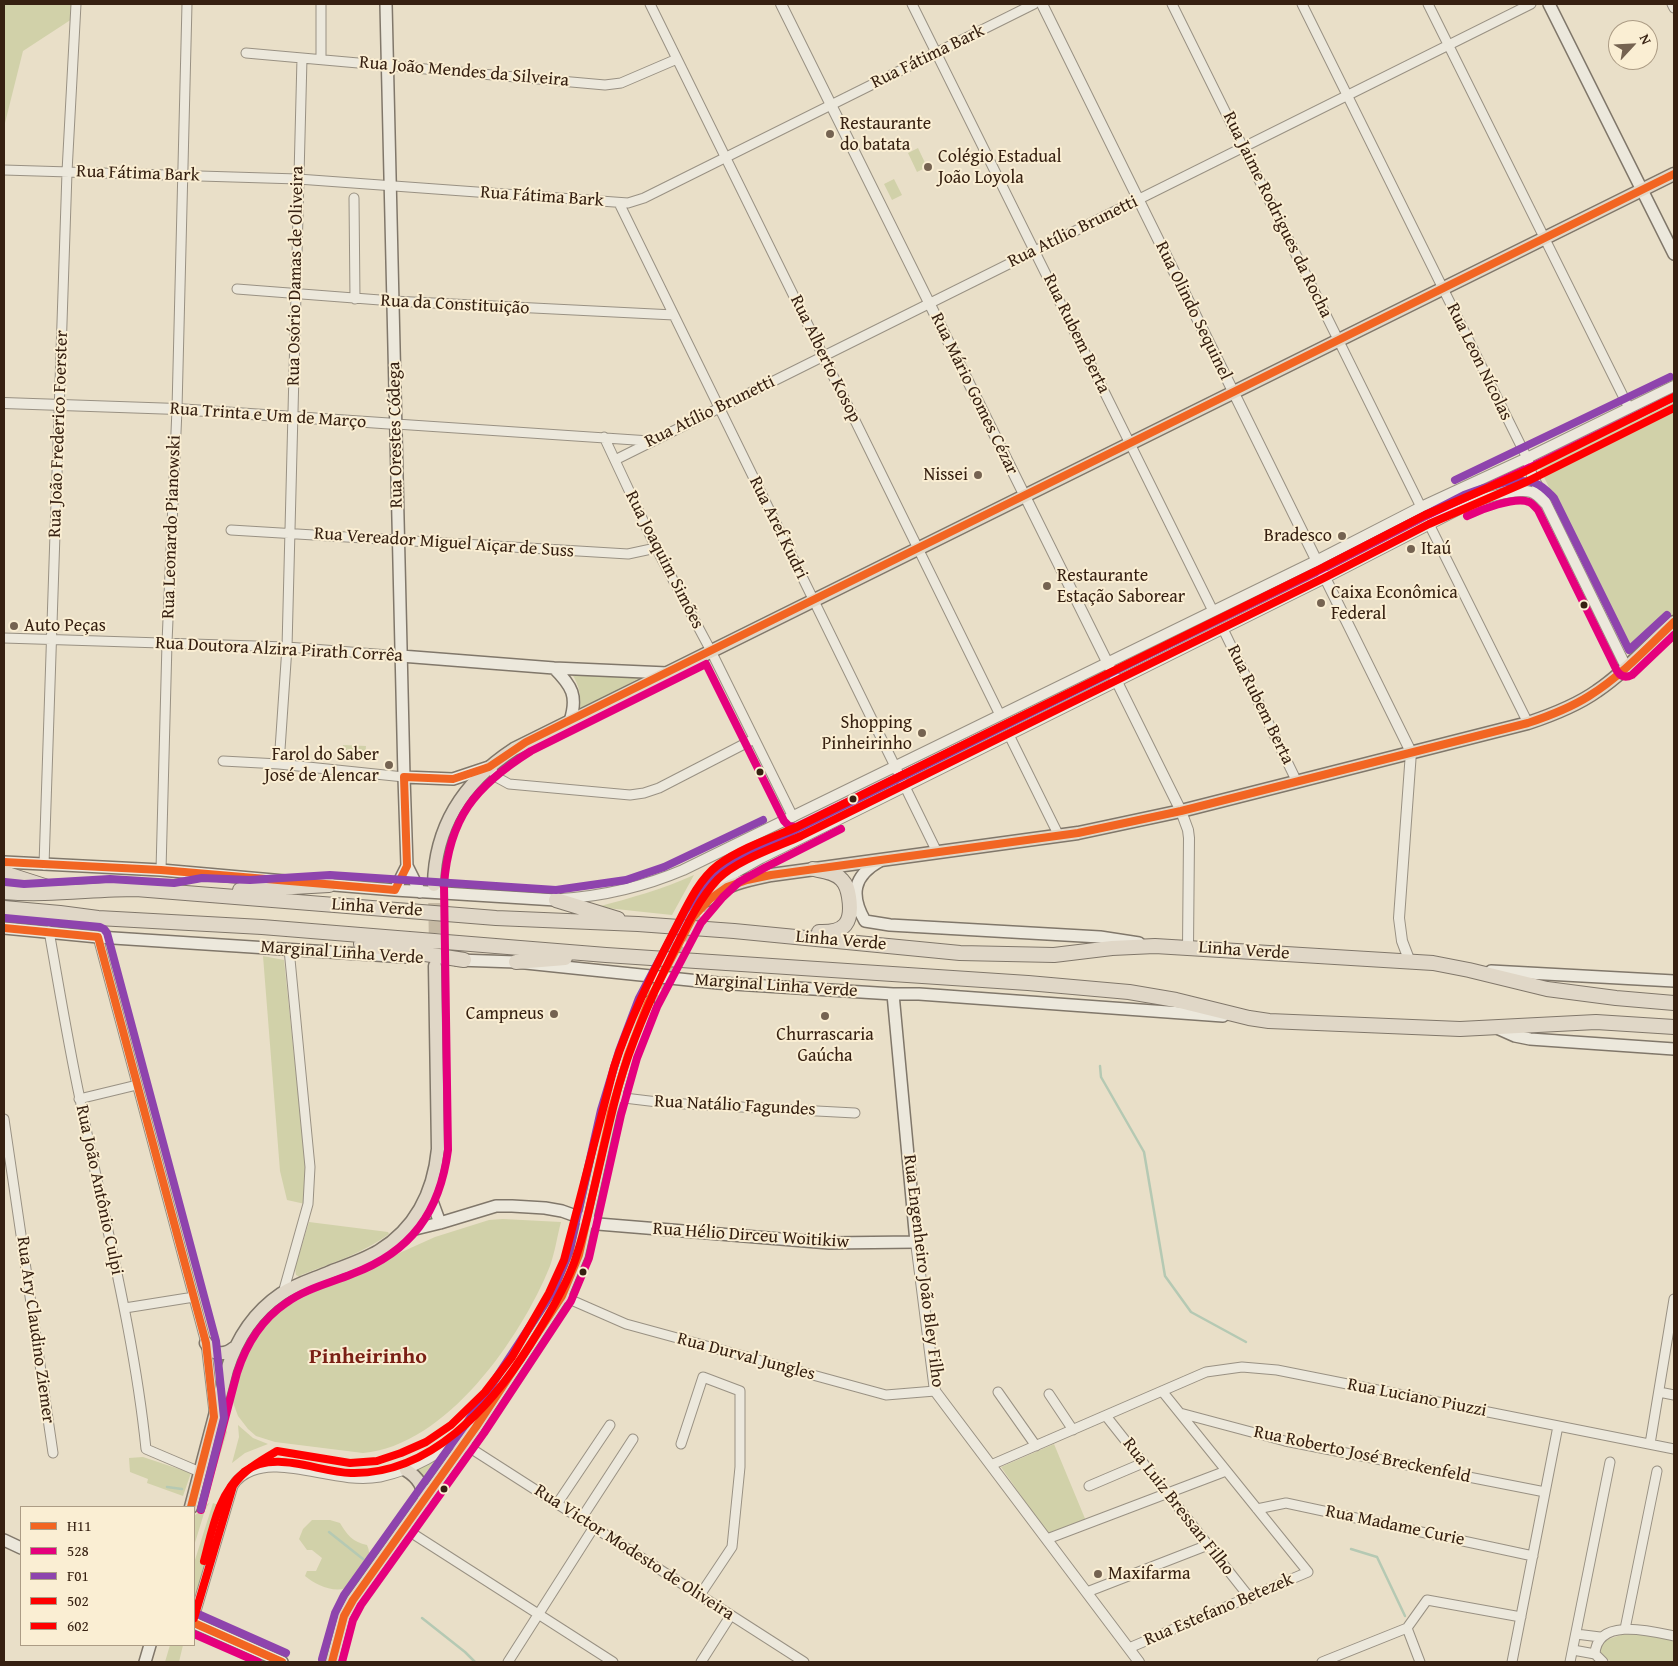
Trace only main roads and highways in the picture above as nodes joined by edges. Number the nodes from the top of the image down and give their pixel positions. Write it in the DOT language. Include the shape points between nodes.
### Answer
graph roads {
  1 [pos="386,4"];
  2 [pos="1549,4"];
  3 [pos="1674,174"];
  4 [pos="1642,190"];
  5 [pos="1674,254"];
  6 [pos="1674,622"];
  7 [pos="401,656"];
  8 [pos="554,668"];
  9 [pos="667,673"];
  10 [pos="570,721"];
  11 [pos="490,766"];
  12 [pos="404,777"];
  13 [pos="452,779"];
  14 [pos="462,796"];
  15 [pos="882,860"];
  16 [pos="4,862"];
  17 [pos="407,866"];
  18 [pos="813,869"];
  19 [pos="4,873"];
  20 [pos="329,885"];
  21 [pos="434,885"];
  22 [pos="396,890"];
  23 [pos="4,892"];
  24 [pos="420,892"];
  25 [pos="65,893"];
  26 [pos="175,893"];
  27 [pos="556,900"];
  28 [pos="707,900"];
  29 [pos="4,908"];
  30 [pos="638,924"];
  31 [pos="262,927"];
  32 [pos="4,928"];
  33 [pos="734,931"];
  34 [pos="1155,946"];
  35 [pos="606,955"];
  36 [pos="464,960"];
  37 [pos="516,962"];
  38 [pos="435,966"];
  39 [pos="1469,970"];
  40 [pos="1674,981"];
  41 [pos="893,994"];
  42 [pos="648,1003"];
  43 [pos="1674,1003"];
  44 [pos="1248,1018"];
  45 [pos="1674,1027"];
  46 [pos="1497,1028"];
  47 [pos="1674,1049"];
  48 [pos="429,1192"];
  49 [pos="587,1221"];
  50 [pos="440,1223"];
  51 [pos="403,1232"];
  52 [pos="916,1242"];
  53 [pos="206,1343"];
  54 [pos="234,1348"];
  55 [pos="406,1470"];
  56 [pos="424,1502"];
  57 [pos="191,1506"];
  58 [pos="4,1540"];
  59 [pos="20,1548"];
  60 [pos="195,1623"];
  61 [pos="150,1646"];
  62 [pos="145,1662"];
  63 [pos="282,1662"];
  64 [pos="332,1662"];
  1 -- 7 [label="main road, Rua Orestes Códega"];
  2 -- 4 [label="main road"];
  3 -- 4 [label="main road"];
  4 -- 5 [label="main road"];
  4 -- 9 [label="main road"];
  6 -- 15 [label="main road" via="1624,661 1596,692 1563,710 1528,722 1110,828"];
  7 -- 8 [label="main road, Rua Doutora Alzira Pirath Corrêa"];
  7 -- 12 [label="main road, Rua Orestes Códega"];
  8 -- 9 [label="main road, Rua Doutora Alzira Pirath Corrêa"];
  8 -- 10 [label="main road" via="573,693 574,709"];
  9 -- 10 [label="main road"];
  10 -- 11 [label="main road" via="520,746"];
  11 -- 13 [label="main road"];
  11 -- 14 [label="main road"];
  12 -- 13 [label="main road"];
  12 -- 17 [label="main road, Rua Orestes Códega"];
  13 -- 14 [label="main road"];
  14 -- 21 [label="main road" via="441,839 436,855"];
  15 -- 18 [label="main road"];
  15 -- 34 [label="main road" via="869,867 859,879 855,893 857,908 865,921 897,926 1100,937"];
  16 -- 20 [label="main road" via="161,870"];
  17 -- 22 [label="main road, Rua Orestes Códega"];
  17 -- 24 [label="main road, Rua Orestes Códega"];
  18 -- 28 [label="main road" via="741,881 725,887"];
  18 -- 33 [label="highway" via="834,874 848,887 851,909 849,921 842,928 828,932 747,928"];
  19 -- 25 [label="highway"];
  20 -- 22 [label="main road"];
  20 -- 26 [label="highway" via="250,890 202,888"];
  22 -- 24 [label="main road"];
  23 -- 25 [label="highway, Linha Verde"];
  24 -- 27 [label="main road"];
  25 -- 26 [label="highway, Linha Verde" via="109,889"];
  26 -- 30 [label="highway, Linha Verde" via="487,917"];
  27 -- 30 [label="highway"];
  29 -- 31 [label="highway, Linha Verde" via="98,918"];
  30 -- 33 [label="highway, Linha Verde"];
  31 -- 35 [label="highway, Linha Verde"];
  31 -- 36 [label="highway"];
  32 -- 36 [label="main road, Marginal Linha Verde"];
  33 -- 34 [label="highway, Linha Verde" via="1016,955"];
  34 -- 39 [label="highway, Linha Verde" via="1433,963"];
  35 -- 37 [label="highway"];
  35 -- 44 [label="highway, Linha Verde" via="1129,992"];
  36 -- 37 [label="main road, Marginal Linha Verde"];
  37 -- 41 [label="main road, Marginal Linha Verde" via="718,984"];
  38 -- 48 [label="main road" via="438,1149"];
  39 -- 40 [label="main road"];
  39 -- 43 [label="highway, Linha Verde" via="1547,989"];
  41 -- 44 [label="main road, Marginal Linha Verde"];
  41 -- 52 [label="main road, Rua Engenheiro João Bley Filho"];
  42 -- 49 [label="main road" via="611,1112"];
  44 -- 46 [label="highway, Linha Verde"];
  45 -- 46 [label="highway, Linha Verde" via="1596,1022"];
  46 -- 47 [label="main road" via="1530,1039"];
  48 -- 50 [label="main road"];
  48 -- 51 [label="main road"];
  49 -- 50 [label="main road, Rua Hélio Dirceu Woitikiw" via="545,1208 496,1206"];
  49 -- 52 [label="main road, Rua Hélio Dirceu Woitikiw" via="829,1243"];
  49 -- 56 [label="main road" via="579,1255 562,1296"];
  50 -- 51 [label="main road, Rua Hélio Dirceu Woitikiw"];
  51 -- 54 [label="main road" via="369,1256 283,1293 250,1322"];
  53 -- 54 [label="main road" via="220,1353"];
  54 -- 57 [label="main road"];
  55 -- 56 [label="main road" via="421,1483"];
  56 -- 64 [label="main road" via="353,1600 344,1616"];
  58 -- 59 [label="main road"];
  60 -- 63 [label="main road"];
  61 -- 62 [label="main road"];
}
